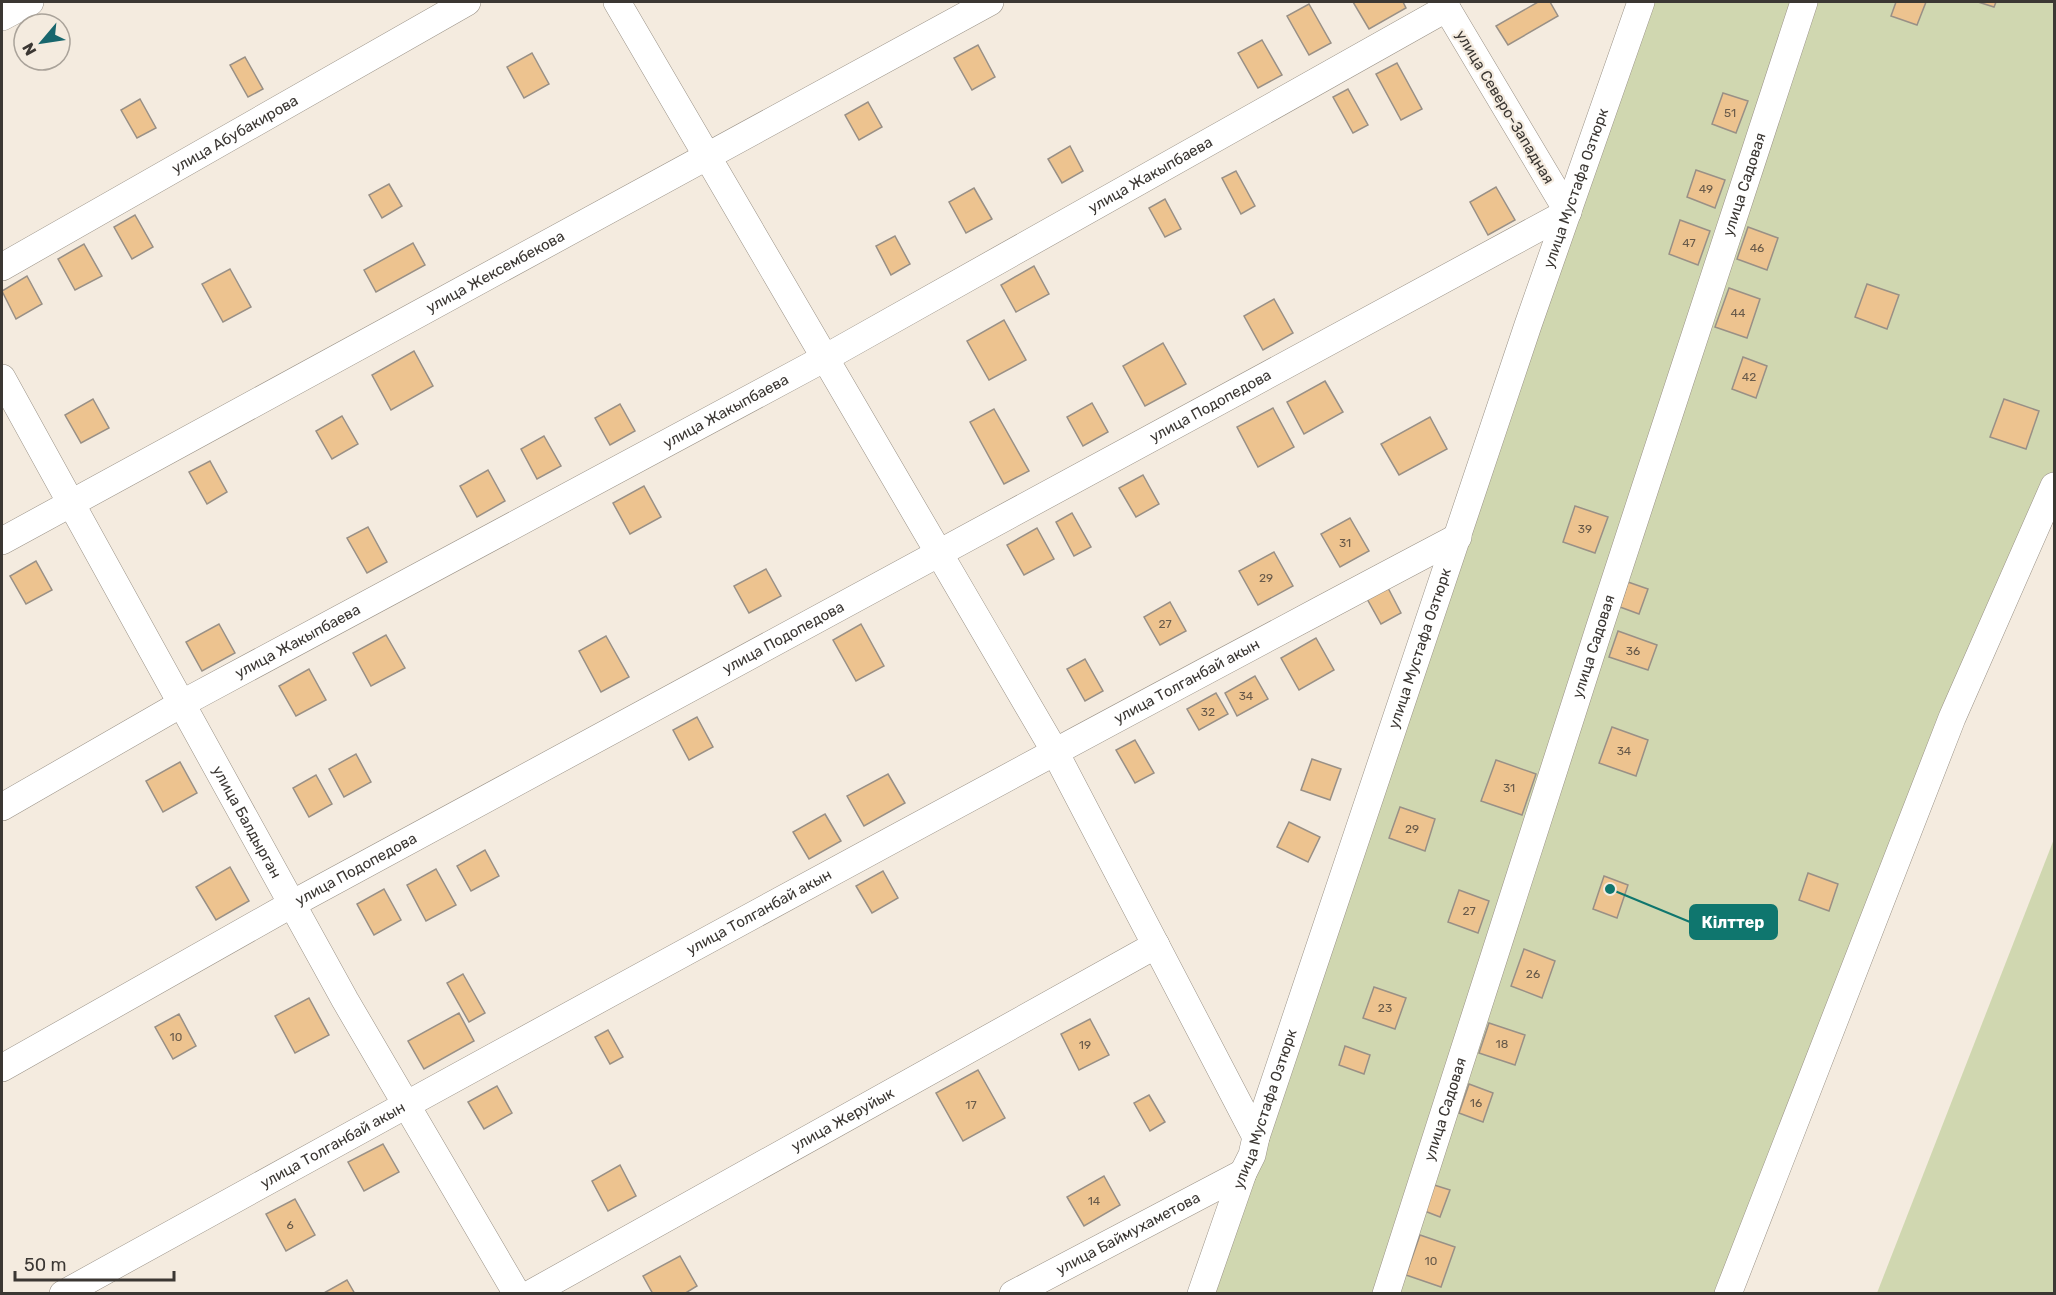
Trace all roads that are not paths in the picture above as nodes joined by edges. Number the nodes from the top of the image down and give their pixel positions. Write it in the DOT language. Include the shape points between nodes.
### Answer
graph roads {
  1 [pos="30,2"];
  2 [pos="468,2"];
  3 [pos="617,2"];
  4 [pos="990,2"];
  5 [pos="1641,2"];
  6 [pos="1804,2"];
  7 [pos="1445,5"];
  8 [pos="2,17"];
  9 [pos="709,155"];
  10 [pos="1568,212"];
  11 [pos="2,267"];
  12 [pos="825,358"];
  13 [pos="2,378"];
  14 [pos="2055,486"];
  15 [pos="70,502"];
  16 [pos="1458,537"];
  17 [pos="2,541"];
  18 [pos="939,553"];
  19 [pos="181,704"];
  20 [pos="1054,750"];
  21 [pos="2,807"];
  22 [pos="292,904"];
  23 [pos="1156,945"];
  24 [pos="2,1068"];
  25 [pos="406,1104"];
  26 [pos="1256,1137"];
  27 [pos="1243,1173"];
  28 [pos="63,1293"];
  29 [pos="517,1293"];
  30 [pos="530,1293"];
  31 [pos="1013,1293"];
  32 [pos="1201,1293"];
  33 [pos="1386,1293"];
  34 [pos="1728,1293"];
  1 -- 8 [label="street"];
  2 -- 11 [label="street, улица Абубакирова"];
  3 -- 9 [label="street"];
  4 -- 9 [label="street, улица Жексембекова"];
  5 -- 10 [label="street, улица Мустафа Озтюрк"];
  6 -- 33 [label="street, улица Садовая"];
  7 -- 10 [label="street, улица Северо-Западная"];
  7 -- 12 [label="street, улица Жакыпбаева"];
  9 -- 12 [label="street"];
  9 -- 15 [label="street, улица Жексембекова"];
  10 -- 16 [label="street, улица Мустафа Озтюрк"];
  10 -- 18 [label="street, улица Подопедова"];
  12 -- 18 [label="street"];
  12 -- 19 [label="street, улица Жакыпбаева"];
  13 -- 15 [label="street, улица Балдырган"];
  14 -- 34 [label="street" via="1952,718"];
  15 -- 17 [label="street, улица Жексембекова"];
  15 -- 19 [label="street, улица Балдырган"];
  16 -- 20 [label="street, улица Толганбай акын"];
  16 -- 26 [label="street, улица Мустафа Озтюрк"];
  18 -- 20 [label="street"];
  18 -- 22 [label="street, улица Подопедова"];
  19 -- 21 [label="street, улица Жакыпбаева"];
  19 -- 22 [label="street, улица Балдырган"];
  20 -- 23 [label="street"];
  20 -- 25 [label="street, улица Толганбай акын"];
  22 -- 24 [label="street, улица Подопедова"];
  22 -- 25 [label="street, улица Балдырган"];
  23 -- 26 [label="street"];
  23 -- 30 [label="street, улица Жеруйык"];
  25 -- 28 [label="street, улица Толганбай акын"];
  25 -- 29 [label="street, улица Балдырган"];
  26 -- 27 [label="street, улица Мустафа Озтюрк"];
  27 -- 31 [label="street, улица Баймухаметова"];
  27 -- 32 [label="street, улица Мустафа Озтюрк"];
}
